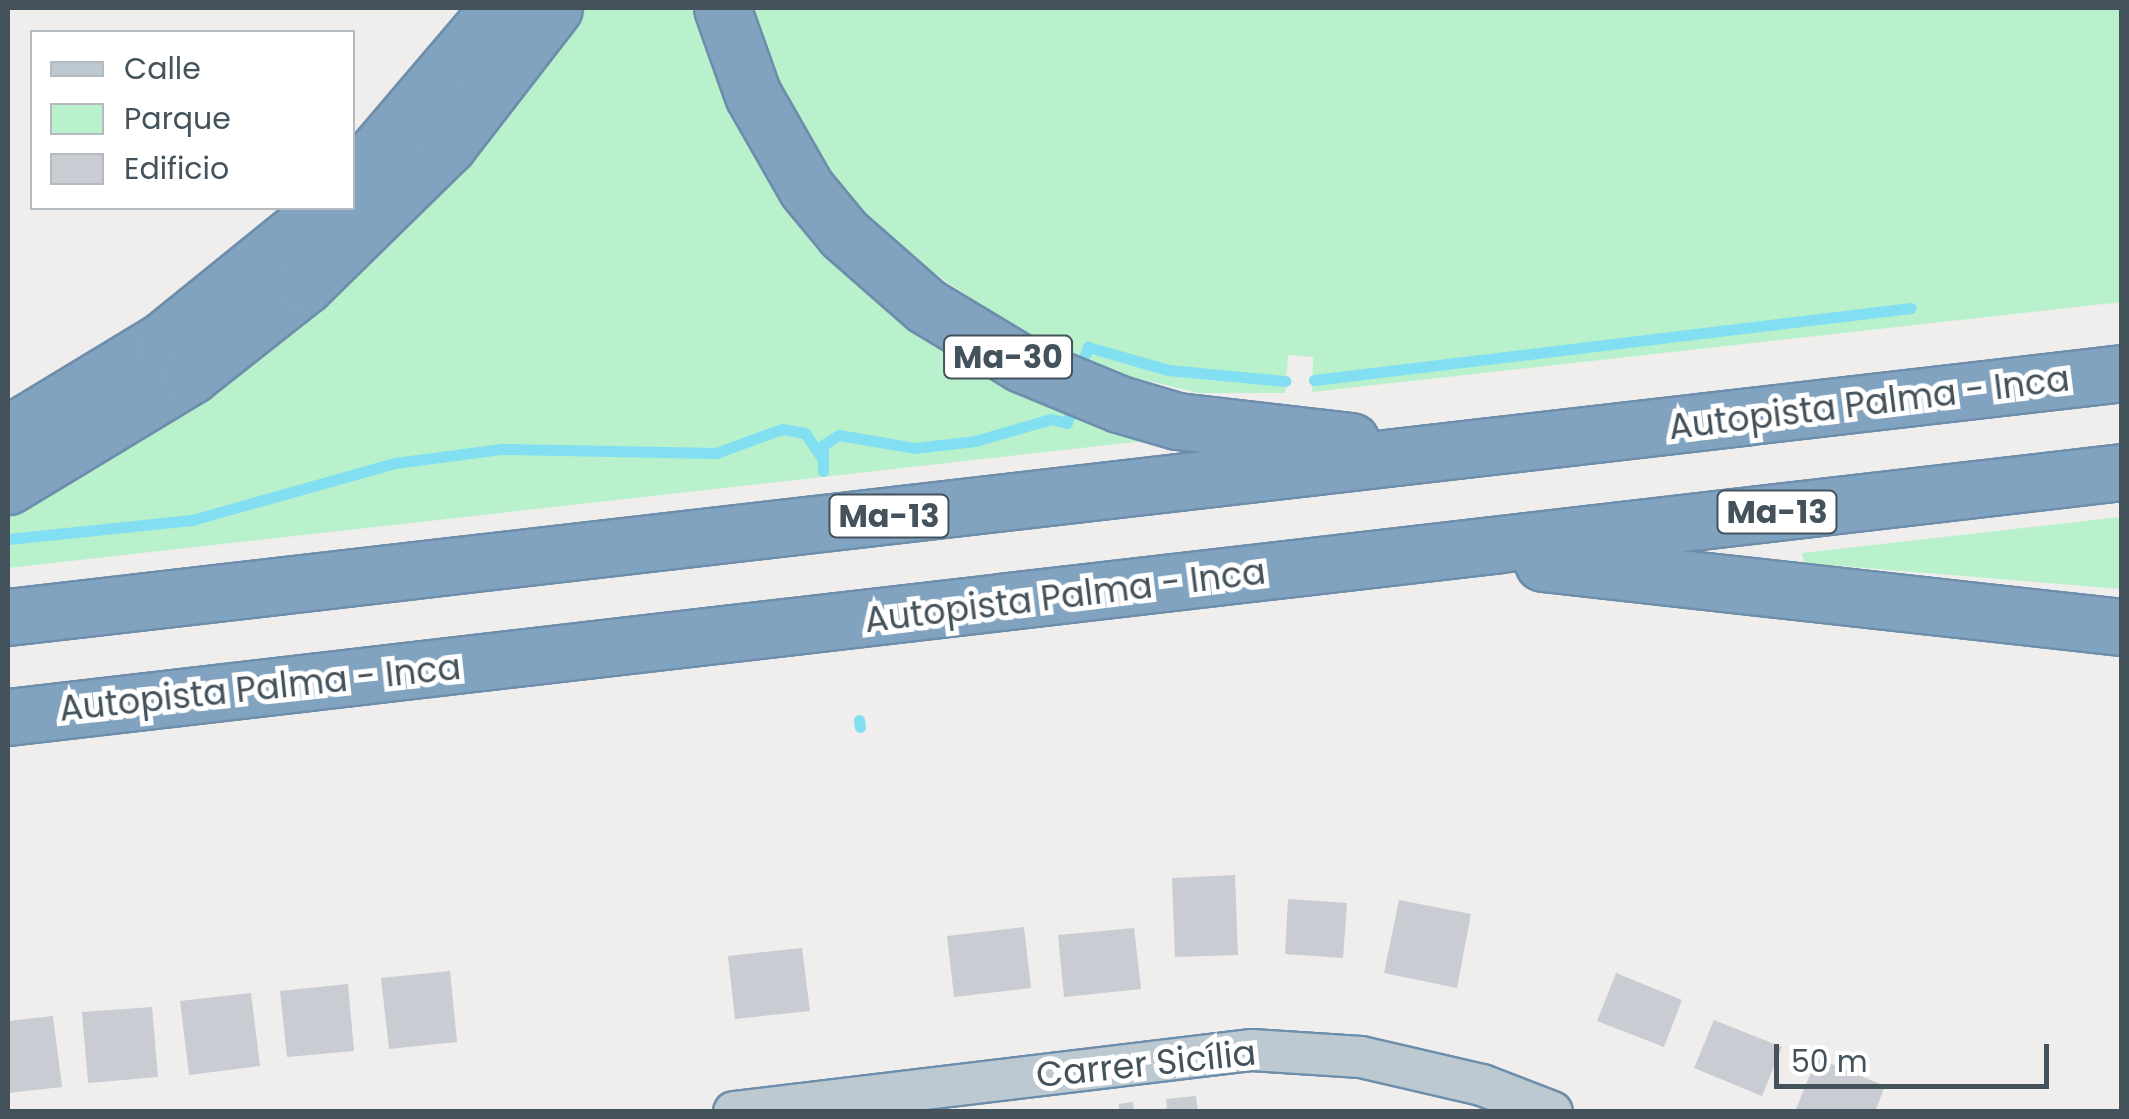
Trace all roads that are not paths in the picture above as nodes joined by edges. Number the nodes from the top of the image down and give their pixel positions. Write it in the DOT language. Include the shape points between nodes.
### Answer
graph roads {
  1 [pos="500,8"];
  2 [pos="554,8"];
  3 [pos="722,8"];
  4 [pos="355,177"];
  5 [pos="324,210"];
  6 [pos="2122,373"];
  7 [pos="8,434"];
  8 [pos="1459,452"];
  9 [pos="2122,472"];
  10 [pos="8,486"];
  11 [pos="1432,554"];
  12 [pos="1939,608"];
  13 [pos="8,617"];
  14 [pos="2122,626"];
  15 [pos="2122,646"];
  16 [pos="8,717"];
  17 [pos="734,1112"];
  18 [pos="1552,1112"];
  1 -- 4 [label="highway"];
  2 -- 10 [label="highway" via="448,145 305,286 190,376"];
  3 -- 8 [label="highway, Ma-30" via="753,95 806,188 886,273 973,337 1070,386 1177,420"];
  5 -- 7 [label="highway" via="163,340"];
  6 -- 8 [label="highway, Autopista Palma - Inca / Ma-13"];
  8 -- 13 [label="highway, Autopista Palma - Inca / Ma-13"];
  9 -- 11 [label="highway, Autopista Palma - Inca / Ma-13"];
  11 -- 12 [label="highway"];
  11 -- 16 [label="highway, Autopista Palma - Inca / Ma-13"];
  12 -- 14 [label="highway"];
  12 -- 15 [label="highway"];
  17 -- 18 [label="street, Carrer Sicília" via="1252,1050 1361,1057 1482,1085"];
}
